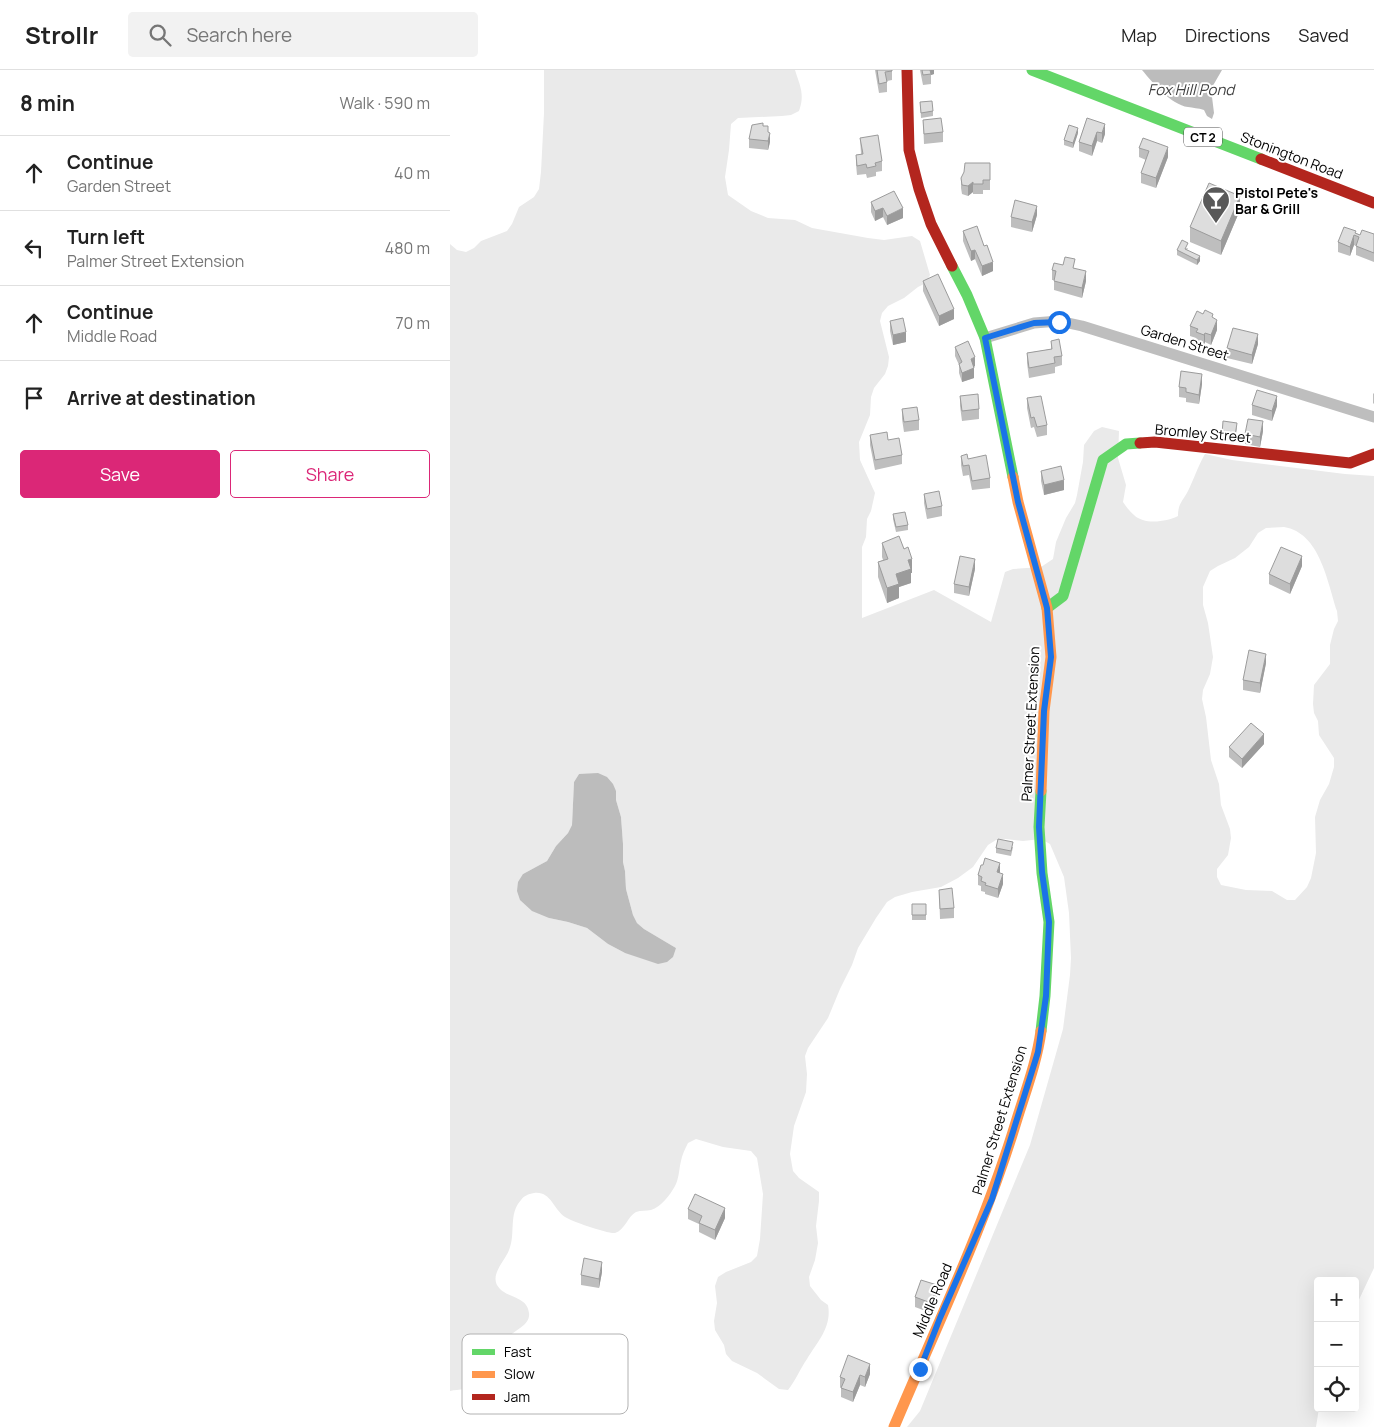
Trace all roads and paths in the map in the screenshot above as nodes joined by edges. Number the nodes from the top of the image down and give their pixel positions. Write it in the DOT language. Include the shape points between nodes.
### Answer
graph roads {
  1 [pos="907,70"];
  2 [pos="1032,70"];
  3 [pos="1374,203"];
  4 [pos="985,338"];
  5 [pos="1374,417"];
  6 [pos="1374,454"];
  7 [pos="1047,608"];
  8 [pos="973,1240"];
  9 [pos="894,1427"];
  1 -- 4 [label="main road, Palmer Street Extension" via="909,150 919,189 931,224"];
  2 -- 3 [label="main road, Stonington Road / CT 2"];
  4 -- 5 [label="street, Garden Street" via="1034,323 1059,322 1082,326"];
  4 -- 7 [label="main road, Palmer Street Extension" via="1018,502"];
  6 -- 7 [label="main road, Bromley Street" via="1350,463 1155,442 1126,444 1103,460 1063,596"];
  7 -- 8 [label="main road, Palmer Street Extension" via="1051,657 1044,711 1039,827 1049,922 1046,996 1038,1052 995,1190"];
  8 -- 9 [label="main road, Middle Road"];
}
